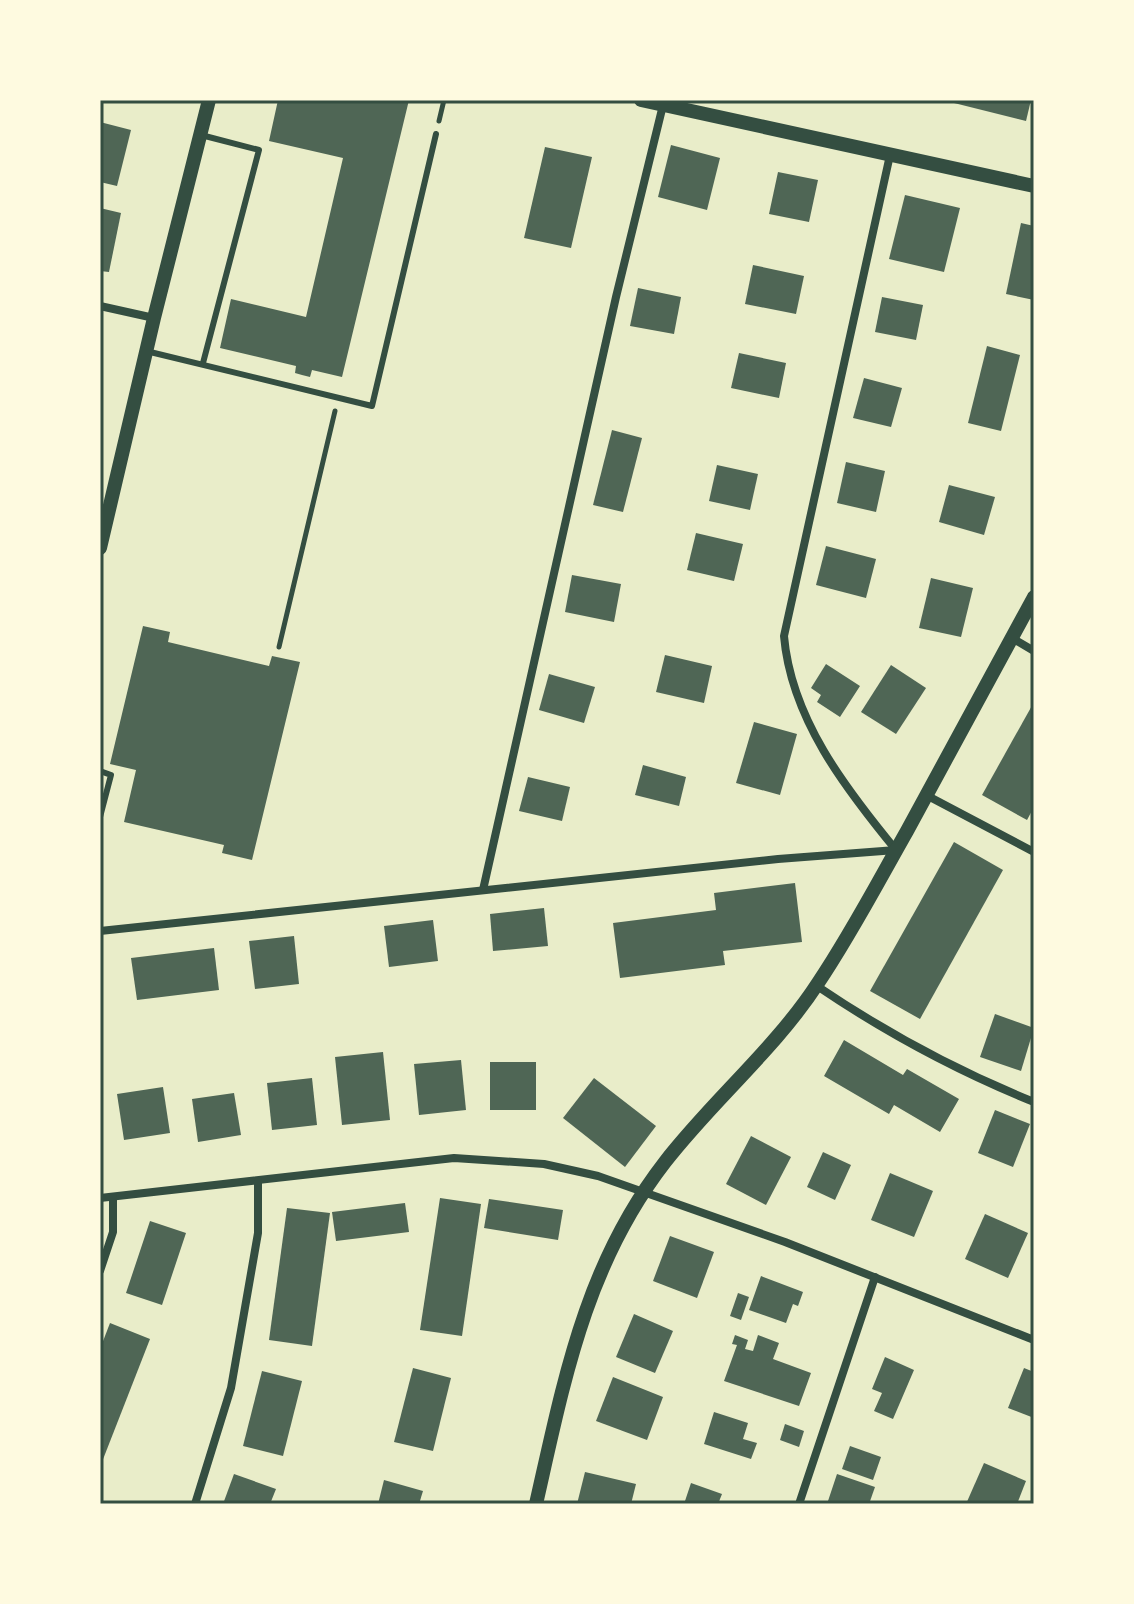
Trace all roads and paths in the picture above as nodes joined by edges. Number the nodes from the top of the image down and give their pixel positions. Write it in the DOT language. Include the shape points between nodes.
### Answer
graph roads {
  1 [pos="209,100"];
  2 [pos="641,100"];
  3 [pos="664,103"];
  4 [pos="436,134"];
  5 [pos="201,135"];
  6 [pos="890,155"];
  7 [pos="1034,186"];
  8 [pos="100,306"];
  9 [pos="154,318"];
  10 [pos="146,351"];
  11 [pos="203,363"];
  12 [pos="338,397"];
  13 [pos="100,548"];
  14 [pos="1034,597"];
  15 [pos="1012,638"];
  16 [pos="279,647"];
  17 [pos="1034,651"];
  18 [pos="100,771"];
  19 [pos="926,795"];
  20 [pos="100,817"];
  21 [pos="896,850"];
  22 [pos="1034,852"];
  23 [pos="483,890"];
  24 [pos="100,931"];
  25 [pos="817,986"];
  26 [pos="1034,1102"];
  27 [pos="258,1181"];
  28 [pos="643,1192"];
  29 [pos="113,1197"];
  30 [pos="100,1198"];
  31 [pos="100,1271"];
  32 [pos="875,1277"];
  33 [pos="1034,1340"];
  34 [pos="195,1504"];
  35 [pos="536,1504"];
  36 [pos="799,1504"];
  1 -- 5 [label="street"];
  2 -- 3 [label="street"];
  3 -- 6 [label="street"];
  3 -- 23 [label="street"];
  4 -- 12 [label="lane" via="372,406"];
  5 -- 9 [label="street"];
  5 -- 11 [label="lane" via="259,150"];
  6 -- 7 [label="street"];
  6 -- 21 [label="street" via="784,636 790,676 809,722 854,797"];
  8 -- 9 [label="street"];
  9 -- 10 [label="street"];
  10 -- 11 [label="lane"];
  10 -- 13 [label="street"];
  11 -- 12 [label="lane"];
  12 -- 16 [label="path"];
  14 -- 15 [label="street"];
  15 -- 17 [label="street"];
  15 -- 19 [label="street"];
  18 -- 20 [label="lane" via="111,775"];
  19 -- 21 [label="street"];
  19 -- 22 [label="street"];
  21 -- 23 [label="street"];
  21 -- 25 [label="street"];
  23 -- 24 [label="street"];
  25 -- 26 [label="street" via="896,1037"];
  25 -- 28 [label="street"];
  27 -- 28 [label="street" via="470,1159 544,1164"];
  27 -- 29 [label="street"];
  27 -- 34 [label="street" via="258,1233 231,1388"];
  28 -- 32 [label="street"];
  28 -- 35 [label="street" via="606,1256 584,1312"];
  29 -- 30 [label="street"];
  29 -- 31 [label="street" via="113,1232"];
  32 -- 33 [label="street"];
  32 -- 36 [label="street"];
}
